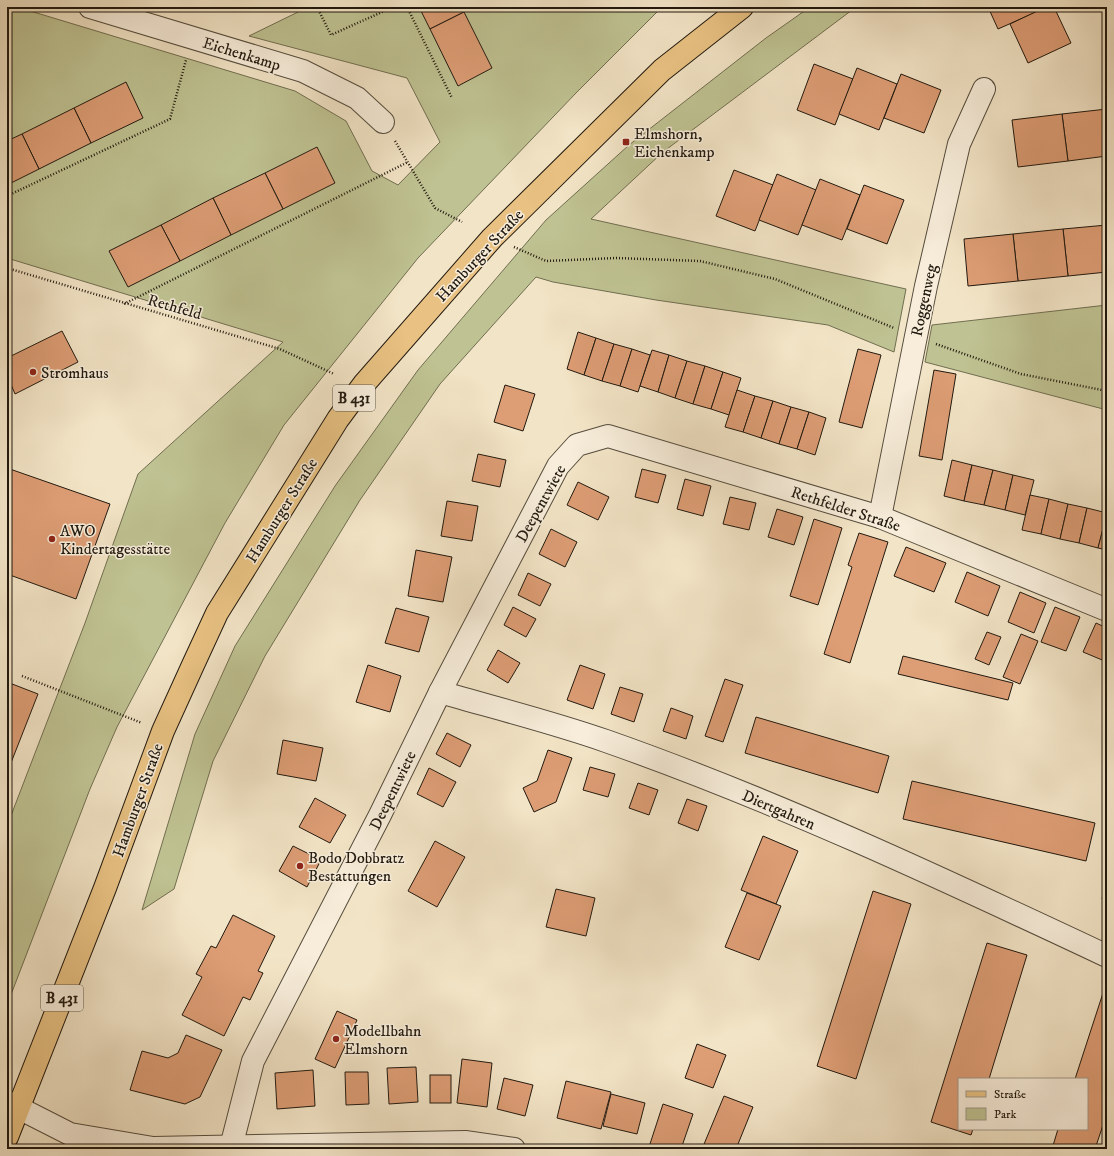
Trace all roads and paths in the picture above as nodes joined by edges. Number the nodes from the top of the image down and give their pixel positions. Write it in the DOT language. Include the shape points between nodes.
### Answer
graph roads {
  1 [pos="90,7"];
  2 [pos="317,7"];
  3 [pos="393,7"];
  4 [pos="407,7"];
  5 [pos="742,7"];
  6 [pos="193,38"];
  7 [pos="984,89"];
  8 [pos="452,98"];
  9 [pos="383,122"];
  10 [pos="7,196"];
  11 [pos="462,222"];
  12 [pos="514,247"];
  13 [pos="7,268"];
  14 [pos="124,304"];
  15 [pos="916,337"];
  16 [pos="334,374"];
  17 [pos="1107,391"];
  18 [pos="578,445"];
  19 [pos="880,517"];
  20 [pos="1107,610"];
  21 [pos="22,676"];
  22 [pos="440,692"];
  23 [pos="163,731"];
  24 [pos="1107,956"];
  25 [pos="12,1105"];
  26 [pos="7,1137"];
  27 [pos="231,1147"];
  28 [pos="514,1149"];
  1 -- 6 [label="street, Eichenkamp"];
  2 -- 3 [label="path" via="331,35"];
  4 -- 8 [label="path"];
  5 -- 23 [label="main road, Hamburger Straße / B 431" via="662,70 492,238 364,384 338,419 216,613"];
  6 -- 9 [label="street, Eichenkamp" via="303,71 357,98"];
  6 -- 10 [label="path" via="170,119"];
  7 -- 15 [label="street, Roggenweg" via="959,144"];
  11 -- 14 [label="path" via="435,208 408,162"];
  12 -- 15 [label="path" via="546,261 616,258 700,261 774,279"];
  13 -- 14 [label="path, Rethfeld"];
  14 -- 16 [label="path, Rethfeld" via="280,349"];
  15 -- 17 [label="path" via="1021,374"];
  15 -- 19 [label="street, Roggenweg"];
  18 -- 19 [label="street, Rethfelder Straße" via="608,436"];
  18 -- 22 [label="street, Deepentwiete" via="558,466"];
  19 -- 20 [label="street, Rethfelder Straße"];
  21 -- 23 [label="path"];
  22 -- 24 [label="street, Diertgahren" via="605,741 754,798 880,852"];
  22 -- 27 [label="street, Deepentwiete" via="380,815 253,1061"];
  23 -- 25 [label="main road, Hamburger Straße / B 431" via="102,896"];
  25 -- 26 [label="main road, Hamburger Straße / B 431"];
  25 -- 27 [label="street" via="70,1134 153,1148"];
  27 -- 28 [label="street" via="465,1142"];
}
